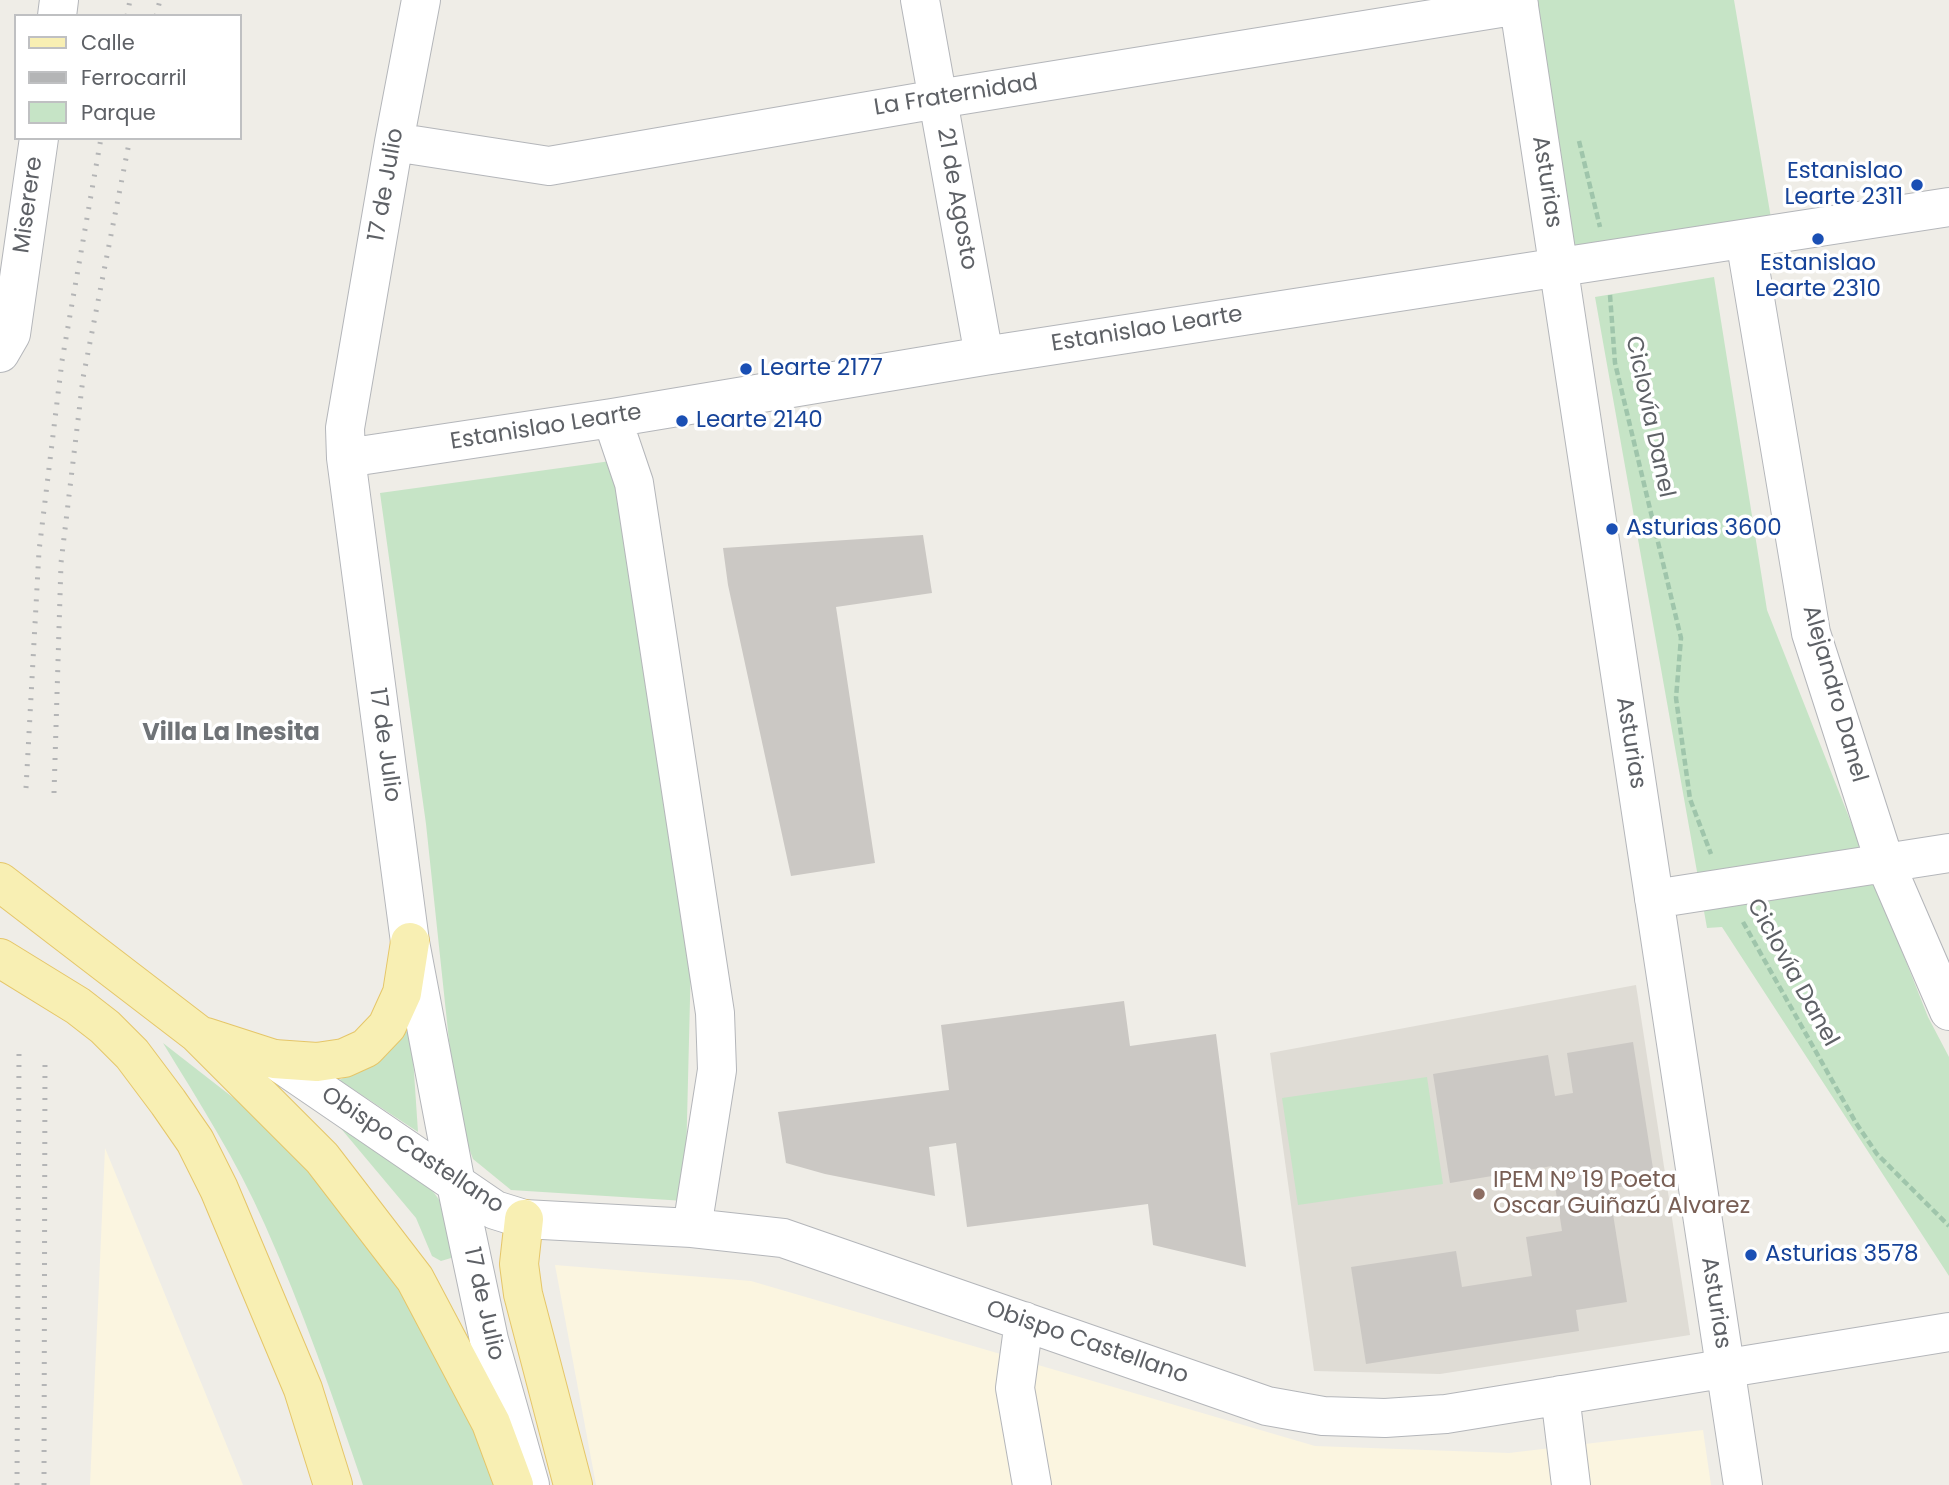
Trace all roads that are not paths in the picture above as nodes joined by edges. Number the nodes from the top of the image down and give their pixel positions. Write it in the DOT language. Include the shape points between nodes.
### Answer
graph roads {
  1 [pos="421,0"];
  2 [pos="920,0"];
  3 [pos="1519,2"];
  4 [pos="938,99"];
  5 [pos="39,140"];
  6 [pos="394,142"];
  7 [pos="1949,207"];
  8 [pos="1745,239"];
  9 [pos="1558,266"];
  10 [pos="0,353"];
  11 [pos="984,356"];
  12 [pos="612,418"];
  13 [pos="346,458"];
  14 [pos="1949,853"];
  15 [pos="1885,863"];
  16 [pos="0,882"];
  17 [pos="1654,899"];
  18 [pos="410,942"];
  19 [pos="0,958"];
  20 [pos="1949,1011"];
  21 [pos="198,1034"];
  22 [pos="274,1059"];
  23 [pos="456,1184"];
  24 [pos="524,1219"];
  25 [pos="692,1228"];
  26 [pos="1024,1321"];
  27 [pos="1949,1332"];
  28 [pos="1725,1367"];
  29 [pos="1560,1395"];
  30 [pos="333,1485"];
  31 [pos="514,1485"];
  32 [pos="530,1485"];
  33 [pos="573,1485"];
  34 [pos="1032,1485"];
  35 [pos="1571,1485"];
  36 [pos="1742,1485"];
  1 -- 6 [label="street, 17 de Julio"];
  2 -- 4 [label="street, 21 de Agosto"];
  3 -- 4 [label="street, La Fraternidad"];
  3 -- 9 [label="street, Asturias"];
  4 -- 6 [label="street, La Fraternidad" via="549,166"];
  4 -- 11 [label="street, 21 de Agosto"];
  5 -- 10 [label="street, Miserere" via="11,334"];
  6 -- 13 [label="street, 17 de Julio" via="345,428"];
  7 -- 8 [label="street, Estanislao Learte"];
  8 -- 9 [label="street, Estanislao Learte"];
  8 -- 15 [label="street, Alejandro Danel" via="1811,633"];
  9 -- 11 [label="street, Estanislao Learte"];
  9 -- 17 [label="street, Asturias"];
  11 -- 12 [label="street, Estanislao Learte"];
  12 -- 13 [label="street, Estanislao Learte"];
  12 -- 25 [label="street" via="634,482 715,1013 717,1070"];
  13 -- 18 [label="street, 17 de Julio"];
  14 -- 15 [label="street"];
  15 -- 17 [label="street"];
  15 -- 20 [label="street, Alejandro Danel"];
  16 -- 21 [label="main road"];
  17 -- 28 [label="street, Asturias"];
  18 -- 22 [label="main road" via="402,993 387,1026 366,1048 344,1058 317,1062"];
  18 -- 23 [label="street, 17 de Julio"];
  19 -- 30 [label="main road" via="105,1027 132,1054 195,1141 303,1389"];
  21 -- 22 [label="main road"];
  21 -- 31 [label="main road" via="322,1158 415,1279 491,1423"];
  22 -- 23 [label="street, Obispo Castellano"];
  23 -- 24 [label="street, Obispo Castellano" via="495,1210"];
  23 -- 32 [label="street, 17 de Julio" via="489,1340"];
  24 -- 25 [label="street, Obispo Castellano"];
  24 -- 33 [label="main road" via="519,1264 523,1294"];
  25 -- 26 [label="street, Obispo Castellano" via="783,1238"];
  26 -- 29 [label="street, Obispo Castellano" via="1267,1406 1323,1416 1446,1414"];
  26 -- 34 [label="street" via="1015,1388"];
  27 -- 28 [label="street, Obispo Castellano"];
  28 -- 29 [label="street, Obispo Castellano"];
  28 -- 36 [label="street, Asturias"];
  29 -- 35 [label="street"];
}
